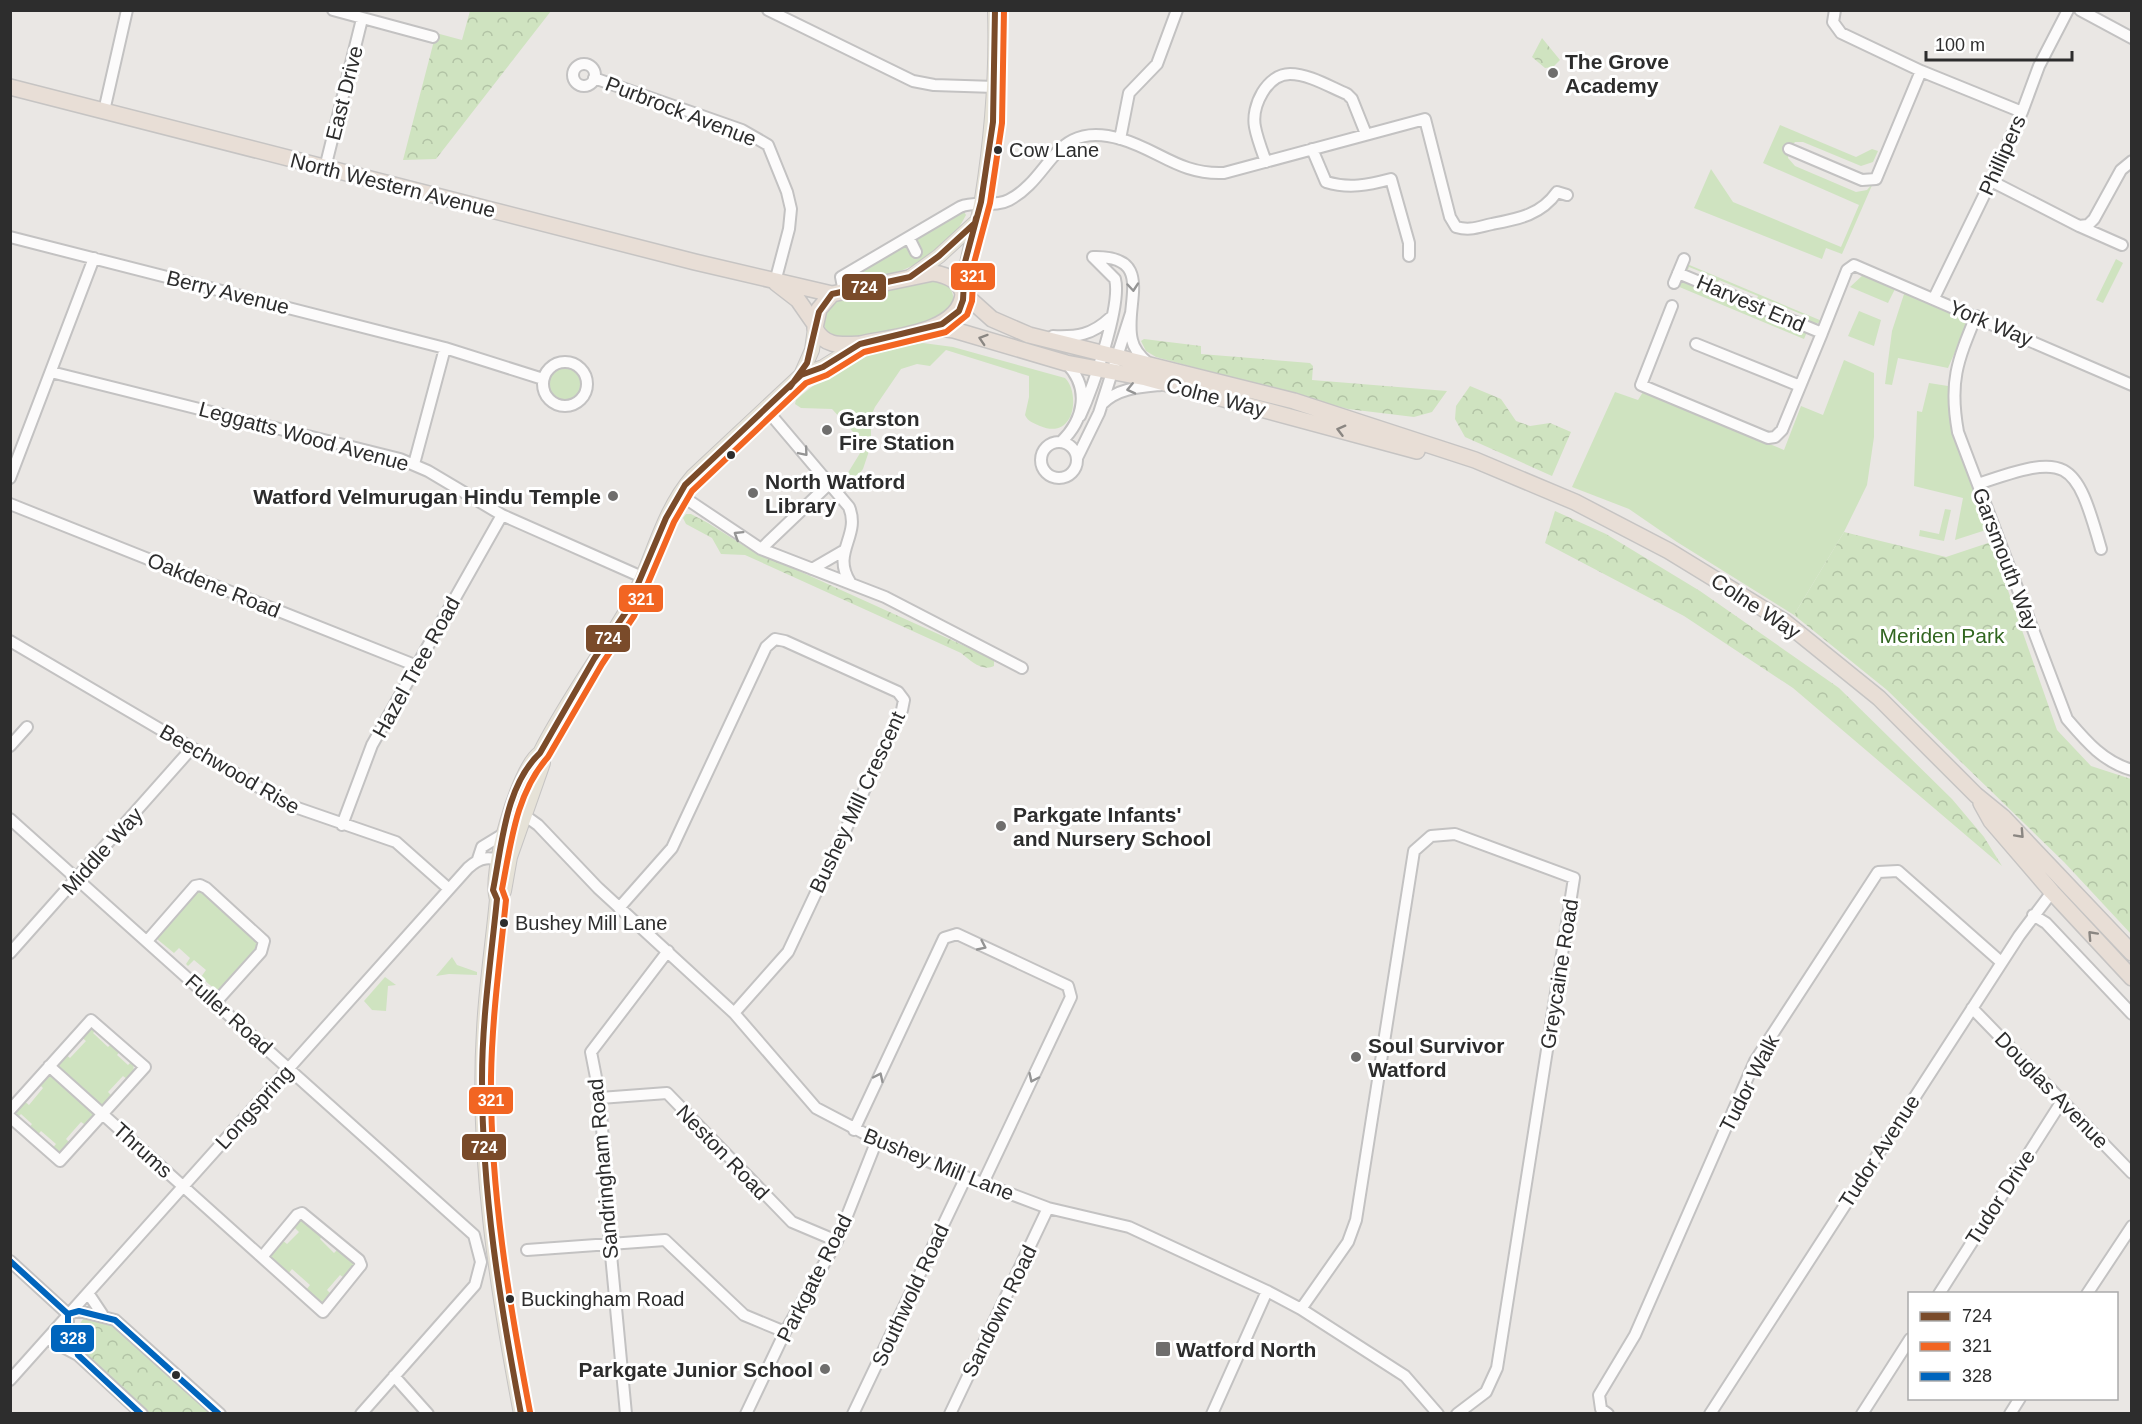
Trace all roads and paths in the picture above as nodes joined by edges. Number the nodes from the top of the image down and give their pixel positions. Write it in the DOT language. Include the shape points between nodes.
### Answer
graph roads {
  1 [pos="127,10"];
  2 [pos="333,10"];
  3 [pos="768,10"];
  4 [pos="995,10"];
  5 [pos="1177,10"];
  6 [pos="1835,10"];
  7 [pos="2068,10"];
  8 [pos="2080,10"];
  9 [pos="362,19"];
  10 [pos="432,37"];
  11 [pos="2132,38"];
  12 [pos="1921,71"];
  13 [pos="594,78"];
  14 [pos="10,87"];
  15 [pos="995,87"];
  16 [pos="104,111"];
  17 [pos="2022,112"];
  18 [pos="1366,134"];
  19 [pos="1120,139"];
  20 [pos="1312,149"];
  21 [pos="1789,149"];
  22 [pos="2132,161"];
  23 [pos="1266,162"];
  24 [pos="325,168"];
  25 [pos="1991,181"];
  26 [pos="1567,195"];
  27 [pos="981,202"];
  28 [pos="975,223"];
  29 [pos="2079,226"];
  30 [pos="10,237"];
  31 [pos="909,238"];
  32 [pos="2122,245"];
  33 [pos="916,252"];
  34 [pos="1409,256"];
  35 [pos="94,258"];
  36 [pos="1684,259"];
  37 [pos="1850,266"];
  38 [pos="910,277"];
  39 [pos="775,283"];
  40 [pos="963,292"];
  41 [pos="838,293"];
  42 [pos="1934,298"];
  43 [pos="1672,306"];
  44 [pos="1131,313"];
  45 [pos="1112,316"];
  46 [pos="1976,316"];
  47 [pos="815,326"];
  48 [pos="933,327"];
  49 [pos="1822,333"];
  50 [pos="1029,335"];
  51 [pos="860,344"];
  52 [pos="1696,344"];
  53 [pos="445,348"];
  54 [pos="1107,362"];
  55 [pos="1065,363"];
  56 [pos="1148,363"];
  57 [pos="51,372"];
  58 [pos="801,375"];
  59 [pos="543,379"];
  60 [pos="1165,385"];
  61 [pos="2132,385"];
  62 [pos="1800,386"];
  63 [pos="1102,404"];
  64 [pos="766,408"];
  65 [pos="1080,417"];
  66 [pos="1060,442"];
  67 [pos="1077,458"];
  68 [pos="414,464"];
  69 [pos="1499,471"];
  70 [pos="10,478"];
  71 [pos="830,483"];
  72 [pos="1978,484"];
  73 [pos="679,494"];
  74 [pos="10,504"];
  75 [pos="501,515"];
  76 [pos="761,549"];
  77 [pos="2101,549"];
  78 [pos="843,551"];
  79 [pos="812,570"];
  80 [pos="642,577"];
  81 [pos="850,582"];
  82 [pos="10,641"];
  83 [pos="417,666"];
  84 [pos="1022,668"];
  85 [pos="27,727"];
  86 [pos="10,746"];
  87 [pos="192,747"];
  88 [pos="2132,770"];
  89 [pos="1976,795"];
  90 [pos="518,811"];
  91 [pos="10,819"];
  92 [pos="342,825"];
  93 [pos="505,833"];
  94 [pos="478,859"];
  95 [pos="504,860"];
  96 [pos="77,879"];
  97 [pos="449,889"];
  98 [pos="2052,892"];
  99 [pos="619,908"];
  100 [pos="2033,915"];
  101 [pos="147,941"];
  102 [pos="668,951"];
  103 [pos="10,953"];
  104 [pos="2132,953"];
  105 [pos="2001,962"];
  106 [pos="2132,978"];
  107 [pos="216,1002"];
  108 [pos="1972,1008"];
  109 [pos="734,1013"];
  110 [pos="2132,1014"];
  111 [pos="49,1066"];
  112 [pos="289,1068"];
  113 [pos="600,1098"];
  114 [pos="2062,1101"];
  115 [pos="10,1110"];
  116 [pos="103,1114"];
  117 [pos="10,1117"];
  118 [pos="854,1130"];
  119 [pos="877,1140"];
  120 [pos="2132,1173"];
  121 [pos="966,1177"];
  122 [pos="983,1183"];
  123 [pos="183,1187"];
  124 [pos="1048,1208"];
  125 [pos="2132,1226"];
  126 [pos="837,1241"];
  127 [pos="610,1244"];
  128 [pos="527,1250"];
  129 [pos="262,1257"];
  130 [pos="10,1261"];
  131 [pos="1267,1291"];
  132 [pos="1940,1292"];
  133 [pos="2088,1292"];
  134 [pos="88,1293"];
  135 [pos="1301,1309"];
  136 [pos="68,1314"];
  137 [pos="102,1314"];
  138 [pos="785,1332"];
  139 [pos="48,1339"];
  140 [pos="1908,1342"];
  141 [pos="78,1355"];
  142 [pos="394,1376"];
  143 [pos="10,1380"];
  144 [pos="2018,1400"];
  145 [pos="142,1413"];
  146 [pos="220,1413"];
  147 [pos="361,1413"];
  148 [pos="428,1413"];
  149 [pos="521,1413"];
  150 [pos="626,1413"];
  151 [pos="746,1413"];
  152 [pos="853,1413"];
  153 [pos="950,1413"];
  154 [pos="1212,1413"];
  155 [pos="1438,1413"];
  156 [pos="1457,1413"];
  157 [pos="1608,1413"];
  158 [pos="1710,1413"];
  159 [pos="1862,1413"];
  160 [pos="2010,1413"];
  1 -- 16 [label="street"];
  2 -- 9 [label="street, East Drive"];
  3 -- 15 [label="street" via="913,81"];
  4 -- 15 [label="main road"];
  5 -- 19 [label="street" via="1157,64 1129,93"];
  6 -- 12 [label="street" via="1833,22 1841,33"];
  7 -- 17 [label="street, Phillipers" via="2039,66"];
  8 -- 11 [label="street"];
  9 -- 10 [label="street, East Drive"];
  9 -- 24 [label="street, East Drive"];
  12 -- 17 [label="street"];
  12 -- 21 [label="street" via="1876,179 1862,180"];
  13 -- 39 [label="street, Purbrock Avenue" via="742,130 768,146 791,209"];
  14 -- 16 [label="highway, North Western Avenue"];
  15 -- 27 [label="main road"];
  16 -- 24 [label="highway, North Western Avenue"];
  17 -- 25 [label="street, Phillipers"];
  18 -- 20 [label="street"];
  18 -- 23 [label="street" via="1347,94 1308,78 1284,75 1269,85 1256,110 1255,128"];
  18 -- 26 [label="street" via="1425,119 1450,217 1456,227 1468,231 1519,220 1548,205 1557,192"];
  19 -- 23 [label="street" via="1198,173 1224,173"];
  19 -- 27 [label="street" via="1093,136 1071,140 1014,197 1000,203"];
  20 -- 23 [label="street"];
  20 -- 34 [label="street" via="1326,182 1341,187 1363,186 1391,179"];
  22 -- 29 [label="street" via="2121,170 2094,219"];
  24 -- 39 [label="highway, North Western Avenue"];
  25 -- 29 [label="street"];
  25 -- 42 [label="street, Phillipers"];
  27 -- 28 [label="main road"];
  27 -- 31 [label="street" via="960,207"];
  28 -- 38 [label="main road"];
  28 -- 40 [label="main road" via="965,262"];
  29 -- 32 [label="street"];
  30 -- 35 [label="street, Berry Avenue"];
  31 -- 33 [label="street"];
  31 -- 41 [label="street" via="841,277"];
  35 -- 53 [label="street, Berry Avenue"];
  35 -- 57 [label="street"];
  36 -- 49 [label="street, Harvest End" via="1676,278"];
  37 -- 42 [label="street, York Way"];
  37 -- 49 [label="street, Harvest End"];
  38 -- 40 [label="highway, Colne Way" via="944,275"];
  38 -- 41 [label="highway, Colne Way"];
  39 -- 41 [label="highway, North Western Avenue"];
  39 -- 47 [label="highway, North Western Avenue" via="798,300"];
  40 -- 48 [label="highway" via="962,306 956,314"];
  40 -- 50 [label="highway, Colne Way" via="992,319"];
  41 -- 47 [label="highway" via="819,309"];
  42 -- 46 [label="street, York Way"];
  43 -- 62 [label="street" via="1641,385 1768,438 1782,430"];
  45 -- 44 [label="street, one-way" via="1115,279 1093,257 1109,256 1128,269 1135,291"];
  44 -- 54 [label="street"];
  44 -- 56 [label="street" via="1132,342"];
  45 -- 50 [label="street" via="1099,328 1077,337"];
  45 -- 54 [label="street"];
  46 -- 61 [label="street, York Way"];
  46 -- 72 [label="street, Garsmouth Way" via="1956,364 1953,401 1958,432"];
  47 -- 51 [label="highway" via="831,344"];
  47 -- 58 [label="main road" via="812,350"];
  48 -- 51 [label="highway"];
  55 -- 48 [label="highway, Colne Way, one-way"];
  49 -- 62 [label="street"];
  50 -- 54 [label="highway, Colne Way"];
  51 -- 58 [label="main road"];
  52 -- 62 [label="street"];
  53 -- 59 [label="street, Berry Avenue"];
  53 -- 68 [label="street"];
  54 -- 55 [label="highway, Colne Way"];
  54 -- 56 [label="highway, Colne Way"];
  54 -- 60 [label="highway, Colne Way"];
  54 -- 63 [label="street"];
  54 -- 65 [label="street"];
  55 -- 65 [label="street" via="1080,387"];
  56 -- 69 [label="highway, Colne Way" via="1304,404"];
  57 -- 68 [label="street, Leggatts Wood Avenue"];
  57 -- 70 [label="street"];
  58 -- 64 [label="main road"];
  59 -- 59 [label="street" via="551,366 570,362 585,376 586,391 573,404 558,405 544,392"];
  60 -- 63 [label="street, one-way" via="1125,390"];
  69 -- 60 [label="highway, Colne Way, one-way"];
  63 -- 67 [label="street"];
  64 -- 71 [label="street, one-way"];
  64 -- 73 [label="main road"];
  65 -- 66 [label="street" via="1076,427"];
  66 -- 67 [label="street" via="1074,449"];
  66 -- 67 [label="street" via="1043,451 1041,462 1045,471 1057,478 1067,477 1074,471"];
  68 -- 75 [label="street, Leggatts Wood Avenue"];
  69 -- 89 [label="highway, Colne Way" via="1575,502 1669,550 1785,622 1879,698"];
  71 -- 76 [label="street"];
  71 -- 78 [label="street" via="849,507 852,519"];
  72 -- 77 [label="street" via="2024,468 2059,468 2072,475 2084,492"];
  72 -- 88 [label="street, Garsmouth Way" via="2067,719 2101,754"];
  76 -- 73 [label="street, one-way"];
  73 -- 80 [label="main road"];
  74 -- 83 [label="street, Oakdene Road"];
  75 -- 80 [label="street, Leggatts Wood Avenue"];
  75 -- 83 [label="street, Hazel Tree Road"];
  76 -- 79 [label="street"];
  78 -- 79 [label="street"];
  78 -- 81 [label="street" via="843,571"];
  79 -- 81 [label="street"];
  80 -- 90 [label="main road" via="626,612 540,753 531,759"];
  81 -- 84 [label="street"];
  82 -- 87 [label="street, Beechwood Rise"];
  83 -- 92 [label="street, Hazel Tree Road" via="372,745"];
  85 -- 86 [label="street"];
  87 -- 92 [label="street, Beechwood Rise" via="296,808"];
  87 -- 96 [label="street, Middle Way"];
  89 -- 98 [label="highway, Colne Way" via="1991,822"];
  89 -- 104 [label="highway, Colne Way, one-way" via="2004,818"];
  90 -- 93 [label="main road"];
  90 -- 95 [label="main road"];
  90 -- 99 [label="street, Bushey Mill Lane" via="538,825"];
  91 -- 96 [label="street, Fuller Road"];
  92 -- 97 [label="street, Beechwood Rise" via="396,842"];
  93 -- 94 [label="street, Longspring" via="482,847"];
  93 -- 95 [label="main road"];
  94 -- 95 [label="street"];
  94 -- 97 [label="street, Longspring"];
  95 -- 149 [label="main road" via="493,890 497,899 484,1030 484,1142 502,1314"];
  96 -- 101 [label="street, Fuller Road"];
  96 -- 103 [label="street, Middle Way"];
  97 -- 112 [label="street, Longspring"];
  98 -- 100 [label="street, Tudor Avenue"];
  106 -- 98 [label="highway, Colne Way, one-way"];
  99 -- 102 [label="street, Bushey Mill Lane"];
  99 -- 109 [label="street, Bushey Mill Crescent" via="672,848 766,646 775,639 898,692 904,700 902,710 788,952"];
  100 -- 105 [label="street, Tudor Avenue"];
  100 -- 110 [label="street" via="2046,923"];
  101 -- 107 [label="street, Fuller Road"];
  101 -- 107 [label="street" via="198,885 255,931 264,941 264,948"];
  102 -- 109 [label="street, Bushey Mill Lane"];
  102 -- 113 [label="street, Sandringham Road" via="591,1052"];
  105 -- 108 [label="street, Tudor Avenue"];
  105 -- 157 [label="street, Tudor Walk" via="1898,871 1878,872 1755,1061 1635,1335 1599,1395 1601,1409"];
  107 -- 112 [label="street, Fuller Road"];
  108 -- 114 [label="street, Douglas Avenue"];
  108 -- 158 [label="street, Tudor Avenue"];
  109 -- 118 [label="street, Bushey Mill Lane" via="816,1108"];
  111 -- 115 [label="street, Thrums"];
  111 -- 116 [label="street, Thrums"];
  111 -- 116 [label="street, Thrums" via="91,1020 145,1067"];
  112 -- 123 [label="street, Longspring"];
  112 -- 142 [label="street, Fuller Road" via="470,1229 480,1248 482,1268 472,1290"];
  113 -- 126 [label="street, Neston Road" via="667,1093 792,1222"];
  113 -- 127 [label="street, Sandringham Road"];
  114 -- 120 [label="street, Douglas Avenue"];
  114 -- 132 [label="street, Tudor Drive"];
  116 -- 117 [label="street, Thrums" via="60,1161"];
  116 -- 123 [label="street, Thrums"];
  118 -- 119 [label="street, Bushey Mill Lane"];
  118 -- 122 [label="street, one-way" via="944,938 957,934 1068,986 1071,997"];
  119 -- 121 [label="street, Bushey Mill Lane"];
  119 -- 126 [label="street, Parkgate Road"];
  121 -- 122 [label="street, Bushey Mill Lane"];
  121 -- 152 [label="street, Southwold Road"];
  122 -- 124 [label="street, Bushey Mill Lane"];
  123 -- 129 [label="street, Thrums"];
  123 -- 134 [label="street, Longspring"];
  124 -- 131 [label="street, Bushey Mill Lane" via="1129,1227"];
  124 -- 153 [label="street, Sandown Road"];
  125 -- 133 [label="street"];
  126 -- 138 [label="street, Parkgate Road"];
  127 -- 128 [label="street"];
  127 -- 138 [label="street" via="665,1240 744,1315"];
  127 -- 150 [label="street, Sandringham Road"];
  129 -- 129 [label="street, Thrums" via="323,1312 361,1265 302,1213"];
  130 -- 136 [label="street"];
  131 -- 135 [label="street, Bushey Mill Lane"];
  131 -- 154 [label="street"];
  134 -- 136 [label="street, Longspring"];
  134 -- 137 [label="street"];
  135 -- 155 [label="street, Bushey Mill Lane" via="1405,1376"];
  135 -- 156 [label="street, Greycaine Road" via="1348,1242 1356,1220 1414,851 1431,836 1455,834 1574,878 1497,1368 1486,1392"];
  136 -- 137 [label="street"];
  136 -- 139 [label="street, Longspring"];
  136 -- 141 [label="street"];
  137 -- 146 [label="street" via="121,1324"];
  138 -- 151 [label="street, Parkgate Road"];
  139 -- 141 [label="street"];
  139 -- 143 [label="street, Longspring"];
  140 -- 159 [label="street"];
  141 -- 145 [label="street"];
  142 -- 147 [label="street"];
  142 -- 148 [label="street"];
  144 -- 160 [label="street"];
}
